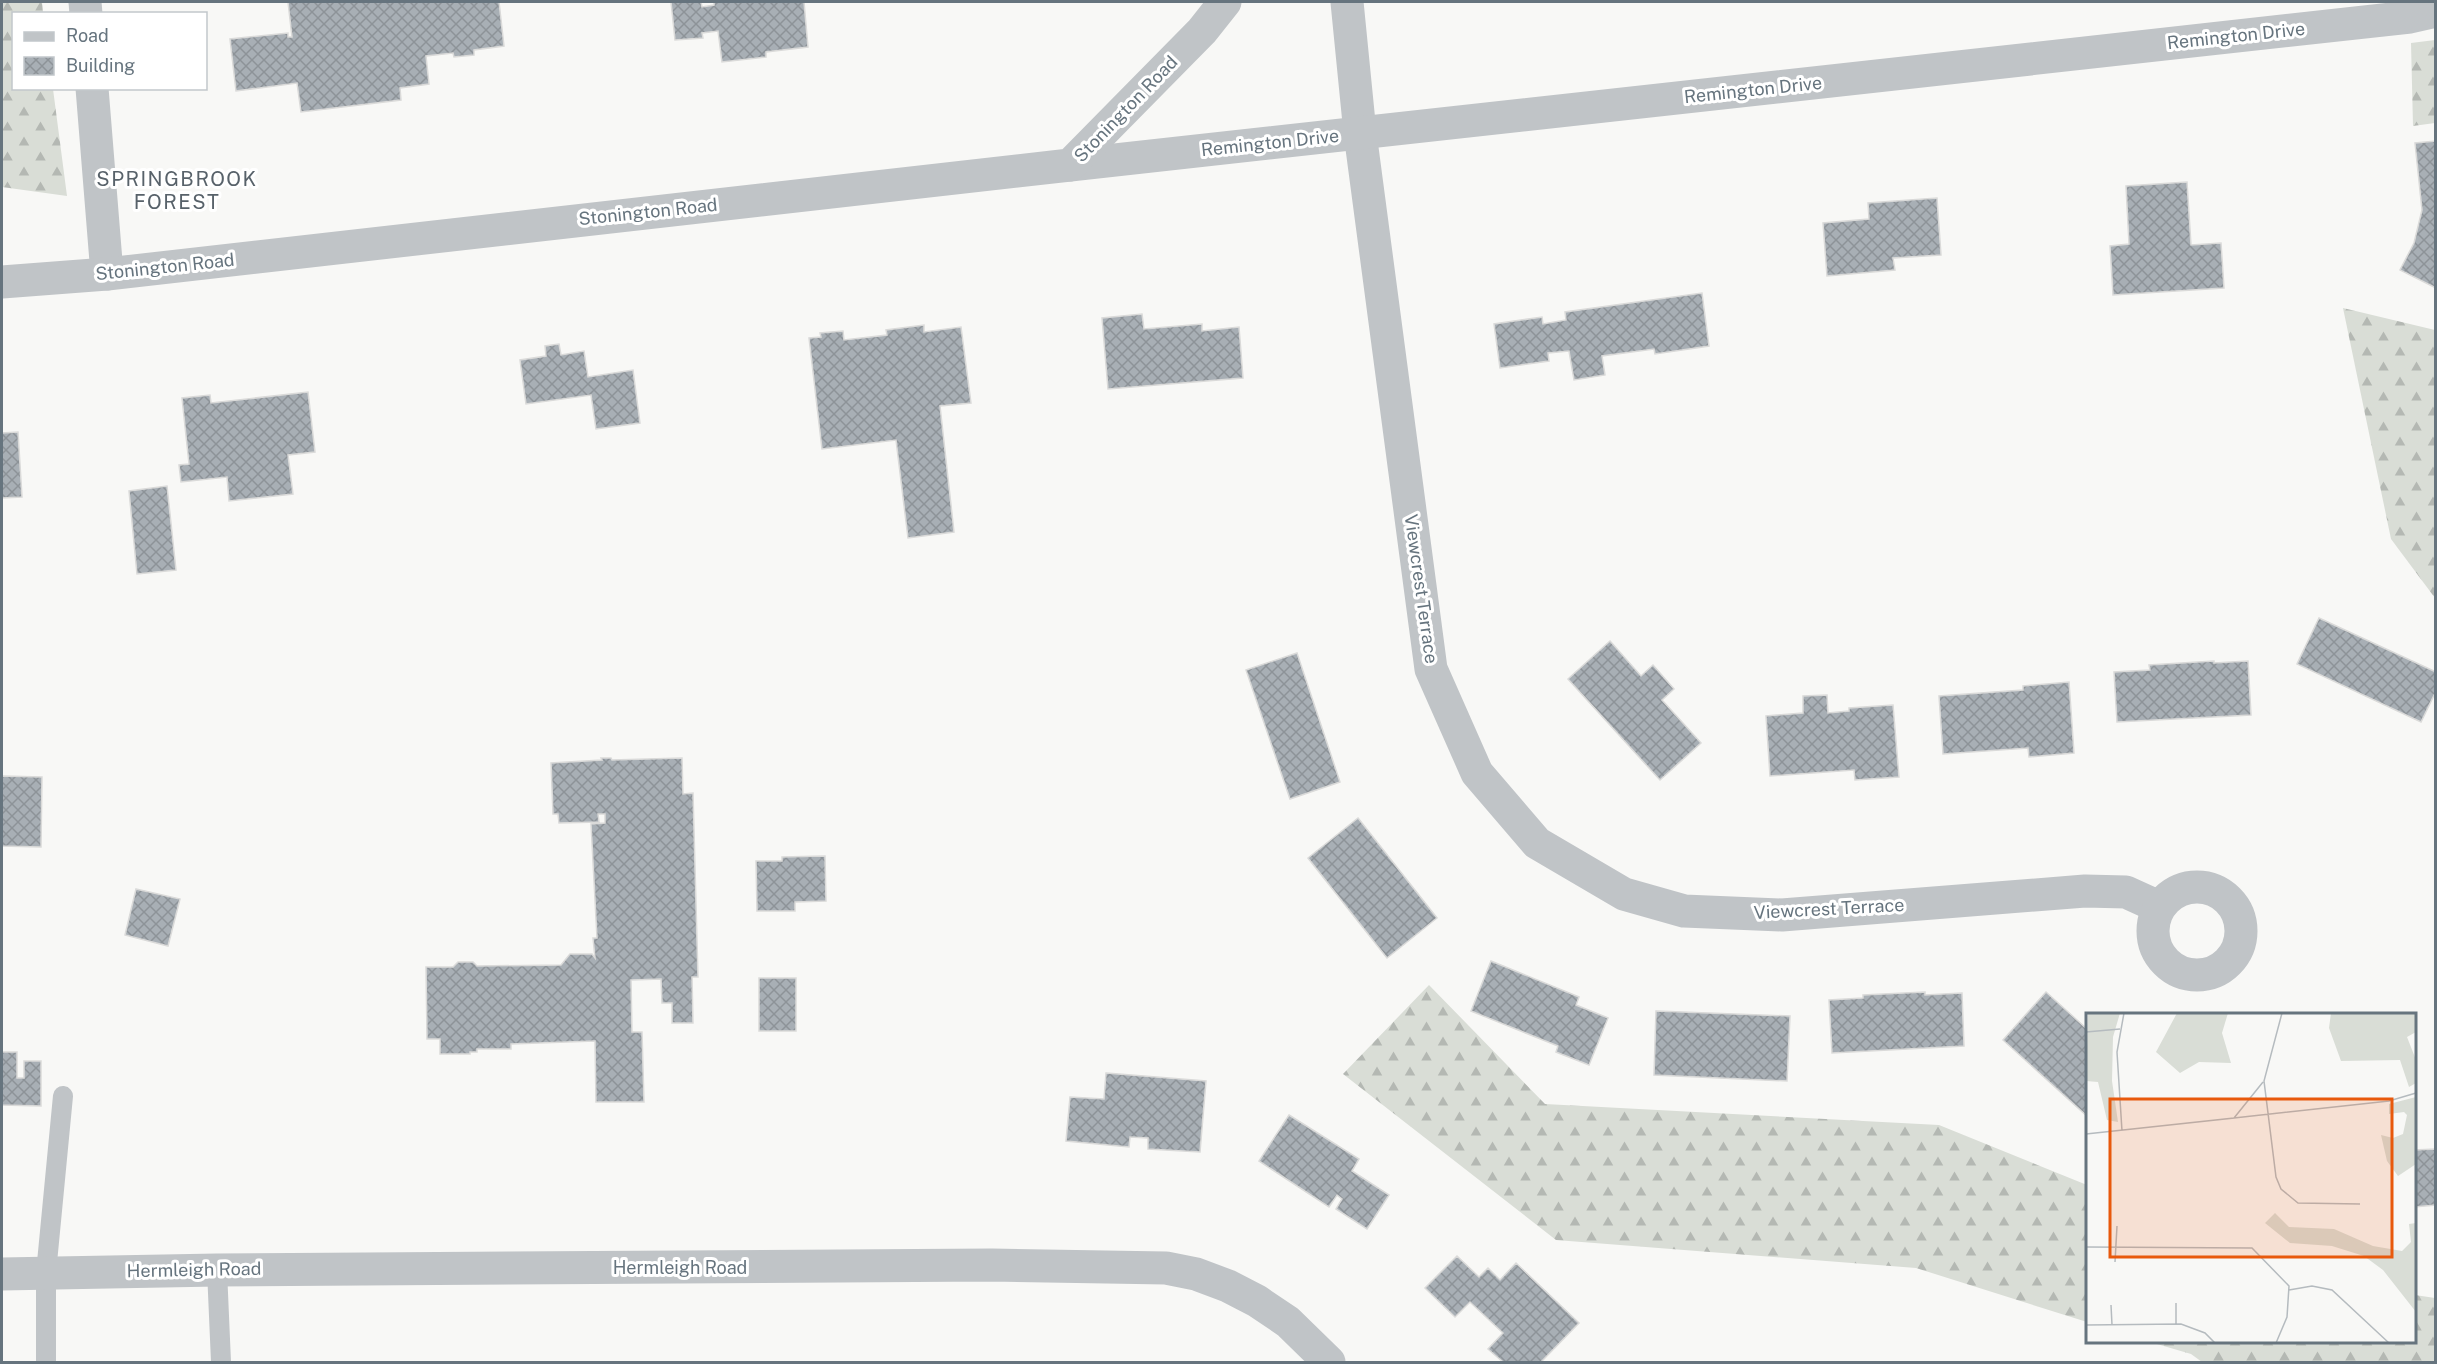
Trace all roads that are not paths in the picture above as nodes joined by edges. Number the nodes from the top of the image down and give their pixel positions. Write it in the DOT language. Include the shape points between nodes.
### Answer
graph roads {
  1 [pos="1225,2"];
  2 [pos="1347,2"];
  3 [pos="2436,11"];
  4 [pos="92,90"];
  5 [pos="1360,133"];
  6 [pos="1070,165"];
  7 [pos="107,274"];
  8 [pos="2,282"];
  9 [pos="2159,907"];
  10 [pos="63,1096"];
  11 [pos="217,1270"];
  12 [pos="46,1273"];
  13 [pos="2,1274"];
  14 [pos="46,1362"];
  15 [pos="220,1362"];
  16 [pos="1329,1362"];
  1 -- 6 [label="street, Stonington Road" via="1202,31"];
  2 -- 5 [label="street"];
  3 -- 5 [label="street, Remington Drive" via="2410,17"];
  4 -- 7 [label="street"];
  5 -- 6 [label="street, Remington Drive"];
  5 -- 9 [label="street, Viewcrest Terrace" via="1431,669 1477,773 1537,843 1624,894 1684,911 1782,915 2085,891 2126,892"];
  6 -- 7 [label="street, Stonington Road"];
  7 -- 8 [label="street, Stonington Road"];
  10 -- 12 [label="lane"];
  11 -- 12 [label="street, Hermleigh Road"];
  11 -- 15 [label="lane"];
  11 -- 16 [label="street, Hermleigh Road" via="992,1265 1166,1268 1196,1274 1257,1301 1288,1322"];
  12 -- 13 [label="street, Hermleigh Road"];
  12 -- 14 [label="lane"];
}
